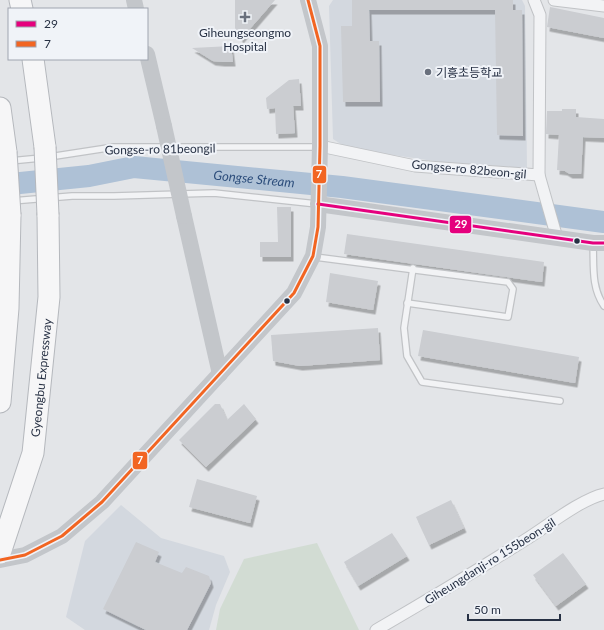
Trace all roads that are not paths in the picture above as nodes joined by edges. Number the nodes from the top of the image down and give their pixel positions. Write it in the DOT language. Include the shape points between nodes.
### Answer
graph roads {
  1 [pos="308,0"];
  2 [pos="534,0"];
  3 [pos="554,0"];
  4 [pos="604,6"];
  5 [pos="148,58"];
  6 [pos="33,60"];
  7 [pos="1,115"];
  8 [pos="320,154"];
  9 [pos="3,157"];
  10 [pos="539,175"];
  11 [pos="318,204"];
  12 [pos="5,209"];
  13 [pos="557,238"];
  14 [pos="599,243"];
  15 [pos="313,256"];
  16 [pos="413,268"];
  17 [pos="407,303"];
  18 [pos="604,306"];
  19 [pos="220,374"];
  20 [pos="560,401"];
  21 [pos="0,402"];
  22 [pos="604,494"];
  23 [pos="2,544"];
  24 [pos="0,560"];
  25 [pos="376,630"];
  1 -- 8 [label="street" via="320,46"];
  2 -- 10 [label="street, Gongse-ro 82beon-gil" via="540,15"];
  3 -- 4 [label="street"];
  5 -- 19 [label="street, bridge"];
  6 -- 23 [label="highway, Gyeongbu Expressway, bridge" via="45,147 49,297 33,453"];
  7 -- 9 [label="highway"];
  8 -- 9 [label="lane, Gongse-ro 81beongil" via="114,147 78,154"];
  8 -- 10 [label="street, Gongse-ro 82beon-gil" via="415,166"];
  8 -- 11 [label="street"];
  9 -- 12 [label="highway, bridge"];
  10 -- 13 [label="street"];
  11 -- 12 [label="lane" via="214,193 72,196"];
  11 -- 13 [label="street"];
  11 -- 15 [label="street" via="318,227"];
  12 -- 21 [label="highway" via="8,308"];
  13 -- 14 [label="street"];
  14 -- 18 [label="lane" via="594,285"];
  15 -- 16 [label="lane"];
  15 -- 19 [label="street" via="294,293"];
  16 -- 17 [label="lane"];
  16 -- 17 [label="lane" via="508,282 513,289 508,317"];
  17 -- 20 [label="lane" via="404,328 407,356 422,382"];
  19 -- 24 [label="street" via="102,502 62,536 25,555"];
  22 -- 25 [label="street, Giheungdanji-ro 155beon-gil" via="576,508"];
}
